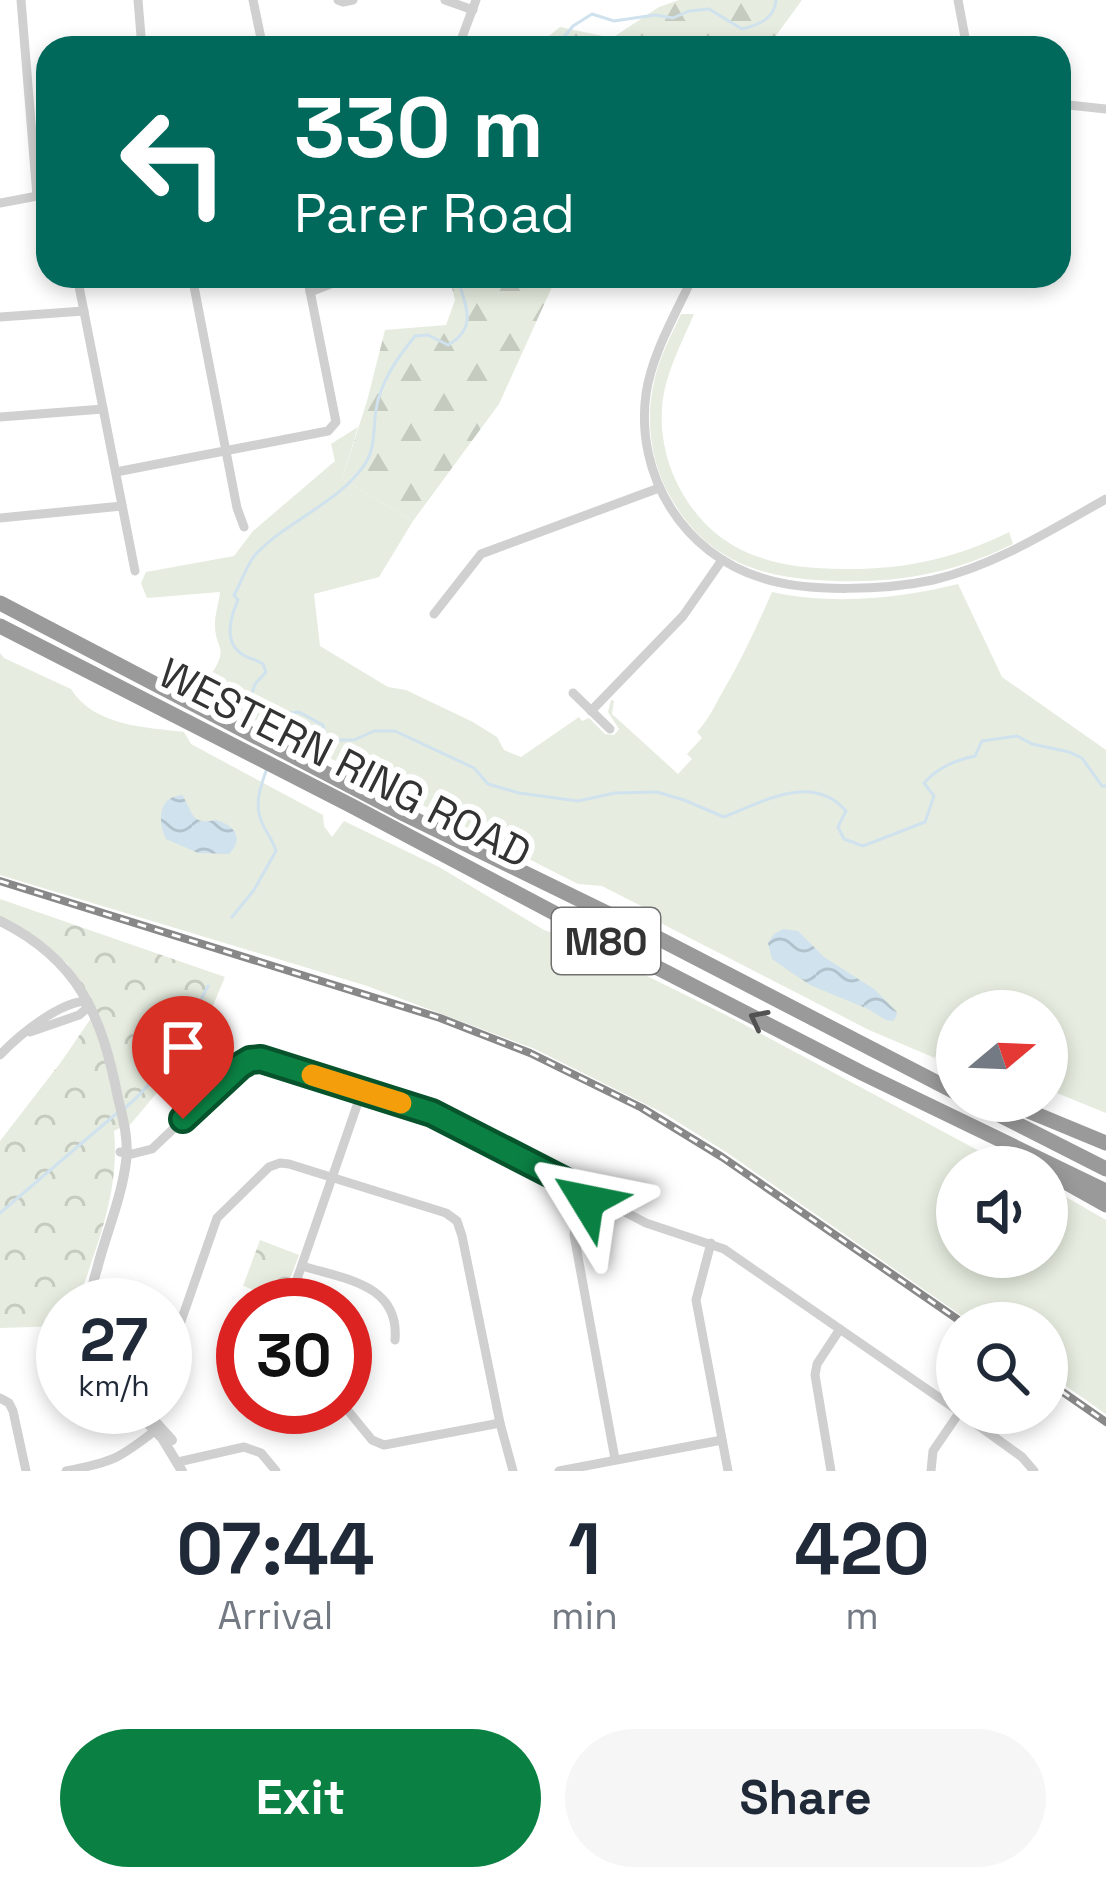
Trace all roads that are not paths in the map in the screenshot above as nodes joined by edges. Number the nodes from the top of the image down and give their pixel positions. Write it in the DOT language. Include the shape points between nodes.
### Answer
graph roads {
  1 [pos="21,0"];
  2 [pos="138,0"];
  3 [pos="254,0"];
  4 [pos="338,0"];
  5 [pos="353,0"];
  6 [pos="445,0"];
  7 [pos="958,0"];
  8 [pos="474,5"];
  9 [pos="141,36"];
  10 [pos="260,36"];
  11 [pos="462,36"];
  12 [pos="965,36"];
  13 [pos="1071,106"];
  14 [pos="1106,110"];
  15 [pos="36,139"];
  16 [pos="36,196"];
  17 [pos="0,203"];
  18 [pos="79,288"];
  19 [pos="194,288"];
  20 [pos="309,288"];
  21 [pos="324,288"];
  22 [pos="688,288"];
  23 [pos="310,292"];
  24 [pos="84,311"];
  25 [pos="0,317"];
  26 [pos="103,409"];
  27 [pos="0,417"];
  28 [pos="225,450"];
  29 [pos="116,472"];
  30 [pos="659,488"];
  31 [pos="1106,499"];
  32 [pos="122,506"];
  33 [pos="0,518"];
  34 [pos="244,527"];
  35 [pos="722,560"];
  36 [pos="135,571"];
  37 [pos="0,592"];
  38 [pos="0,603"];
  39 [pos="434,614"];
  40 [pos="0,626"];
  41 [pos="0,635"];
  42 [pos="573,693"];
  43 [pos="591,711"];
  44 [pos="220,716"];
  45 [pos="610,729"];
  46 [pos="203,730"];
  47 [pos="0,925"];
  48 [pos="648,933"];
  49 [pos="84,1004"];
  50 [pos="0,1055"];
  51 [pos="862,1072"];
  52 [pos="936,1072"];
  53 [pos="936,1082"];
  54 [pos="362,1091"];
  55 [pos="1013,1122"];
  56 [pos="1055,1122"];
  57 [pos="1106,1143"];
  58 [pos="996,1146"];
  59 [pos="124,1152"];
  60 [pos="1106,1169"];
  61 [pos="332,1178"];
  62 [pos="1068,1184"];
  63 [pos="1106,1191"];
  64 [pos="590,1194"];
  65 [pos="1106,1205"];
  66 [pos="711,1244"];
  67 [pos="302,1266"];
  68 [pos="93,1278"];
  69 [pos="298,1278"];
  70 [pos="192,1288"];
  71 [pos="840,1329"];
  72 [pos="395,1340"];
  73 [pos="936,1396"];
  74 [pos="0,1397"];
  75 [pos="500,1424"];
  76 [pos="150,1434"];
  77 [pos="162,1434"];
  78 [pos="367,1434"];
  79 [pos="944,1434"];
  80 [pos="990,1434"];
  81 [pos="722,1440"];
  82 [pos="615,1459"];
  83 [pos="183,1466"];
  84 [pos="26,1471"];
  85 [pos="66,1471"];
  86 [pos="276,1471"];
  87 [pos="513,1471"];
  88 [pos="559,1471"];
  89 [pos="728,1471"];
  90 [pos="831,1471"];
  91 [pos="931,1471"];
  92 [pos="1034,1471"];
  1 -- 15 [label="street"];
  2 -- 9 [label="street"];
  3 -- 10 [label="street"];
  4 -- 5 [label="street"];
  6 -- 8 [label="street"];
  7 -- 12 [label="street"];
  8 -- 11 [label="street"];
  13 -- 14 [label="street"];
  16 -- 17 [label="street"];
  18 -- 24 [label="street"];
  19 -- 28 [label="street"];
  20 -- 23 [label="street"];
  21 -- 23 [label="street"];
  22 -- 30 [label="street" via="646,391 646,443"];
  23 -- 28 [label="street" via="334,428"];
  24 -- 25 [label="street"];
  24 -- 26 [label="street"];
  26 -- 27 [label="street"];
  26 -- 29 [label="street"];
  28 -- 29 [label="street"];
  28 -- 34 [label="street"];
  29 -- 32 [label="street"];
  30 -- 35 [label="street" via="684,527"];
  30 -- 39 [label="street" via="481,554"];
  31 -- 35 [label="street" via="977,567 915,584 791,585"];
  32 -- 33 [label="street"];
  32 -- 36 [label="street"];
  35 -- 43 [label="street" via="683,616"];
  37 -- 44 [label="highway"];
  38 -- 44 [label="highway, WESTERN RING ROAD / M80"];
  40 -- 46 [label="highway, WESTERN RING ROAD / M80"];
  41 -- 46 [label="highway"];
  42 -- 43 [label="street"];
  43 -- 45 [label="street"];
  44 -- 48 [label="highway, WESTERN RING ROAD / M80"];
  51 -- 46 [label="highway, WESTERN RING ROAD / M80, one-way"];
  47 -- 49 [label="street" via="51,955"];
  48 -- 52 [label="highway"];
  48 -- 53 [label="highway, WESTERN RING ROAD / M80"];
  49 -- 50 [label="street"];
  49 -- 59 [label="street" via="106,1042"];
  51 -- 58 [label="highway"];
  51 -- 63 [label="highway, WESTERN RING ROAD / M80"];
  54 -- 59 [label="street" via="250,1060 157,1144"];
  54 -- 61 [label="street"];
  54 -- 64 [label="street" via="441,1116"];
  55 -- 60 [label="highway"];
  56 -- 57 [label="highway"];
  59 -- 68 [label="street" via="116,1211"];
  61 -- 67 [label="street"];
  61 -- 70 [label="street" via="273,1165 221,1211"];
  61 -- 75 [label="street" via="459,1224"];
  62 -- 65 [label="highway"];
  64 -- 66 [label="street" via="651,1226"];
  64 -- 82 [label="street" via="574,1235"];
  66 -- 71 [label="street"];
  66 -- 81 [label="street" via="696,1300"];
  67 -- 69 [label="street"];
  67 -- 72 [label="street" via="383,1298"];
  71 -- 73 [label="street"];
  71 -- 90 [label="street" via="814,1375"];
  74 -- 84 [label="street" via="17,1422"];
  75 -- 78 [label="street" via="381,1444"];
  75 -- 87 [label="street"];
  76 -- 85 [label="street" via="117,1459"];
  77 -- 83 [label="street"];
  79 -- 91 [label="street"];
  80 -- 92 [label="street"];
  81 -- 82 [label="street"];
  81 -- 89 [label="street"];
  82 -- 88 [label="street"];
  83 -- 86 [label="street" via="249,1447"];
}
